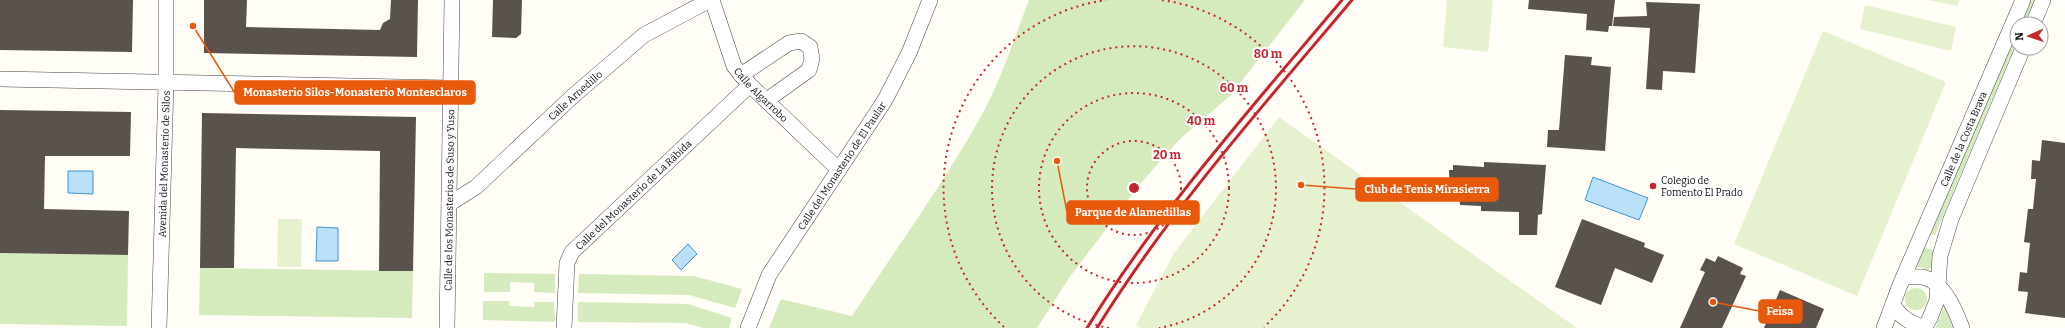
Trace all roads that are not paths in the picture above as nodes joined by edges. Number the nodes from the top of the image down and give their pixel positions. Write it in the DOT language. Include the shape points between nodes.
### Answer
graph roads {
  1 [pos="166,0"];
  2 [pos="452,0"];
  3 [pos="711,0"];
  4 [pos="930,0"];
  5 [pos="2022,0"];
  6 [pos="2044,0"];
  7 [pos="2037,16"];
  8 [pos="2020,56"];
  9 [pos="0,79"];
  10 [pos="745,80"];
  11 [pos="166,83"];
  12 [pos="450,88"];
  13 [pos="767,100"];
  14 [pos="839,170"];
  15 [pos="449,204"];
  16 [pos="1904,278"];
  17 [pos="1938,285"];
  18 [pos="1893,304"];
  19 [pos="159,328"];
  20 [pos="447,328"];
  21 [pos="564,328"];
  22 [pos="748,328"];
  23 [pos="1884,328"];
  24 [pos="1924,328"];
  25 [pos="1962,328"];
  1 -- 11 [label="street, Avenida del Monasterio de Silos"];
  2 -- 12 [label="street, Calle de los Monasterios de Suso y Yuso"];
  3 -- 10 [label="street, Calle Algarrobo" via="734,66"];
  3 -- 15 [label="street, Calle Arnedillo" via="644,35 573,96 476,187"];
  4 -- 14 [label="street, Calle del Monasterio de El Paular" via="909,53 885,100"];
  5 -- 16 [label="street, Calle de la Costa Brava"];
  6 -- 7 [label="street"];
  8 -- 17 [label="street, Calle de la Costa Brava" via="1942,244"];
  9 -- 11 [label="street"];
  10 -- 13 [label="street, Calle Algarrobo"];
  10 -- 13 [label="street, Calle del Monasterio de La Rábida" via="789,43 801,41 810,47 812,59 809,70"];
  10 -- 21 [label="street, Calle del Monasterio de La Rábida" via="572,252 567,263"];
  11 -- 12 [label="street"];
  11 -- 19 [label="street, Avenida del Monasterio de Silos"];
  12 -- 15 [label="street, Calle de los Monasterios de Suso y Yuso"];
  13 -- 14 [label="street, Calle Algarrobo"];
  14 -- 22 [label="street, Calle del Monasterio de El Paular" via="769,275"];
  15 -- 20 [label="street, Calle de los Monasterios de Suso y Yuso"];
  16 -- 17 [label="street" via="1925,277"];
  16 -- 18 [label="street, Calle de la Costa Brava"];
  17 -- 24 [label="street, Calle de la Costa Brava" via="1935,308"];
  17 -- 25 [label="street"];
  18 -- 23 [label="street, Calle de la Costa Brava"];
  18 -- 24 [label="street, Calle de la Costa Brava" via="1906,321"];
}
